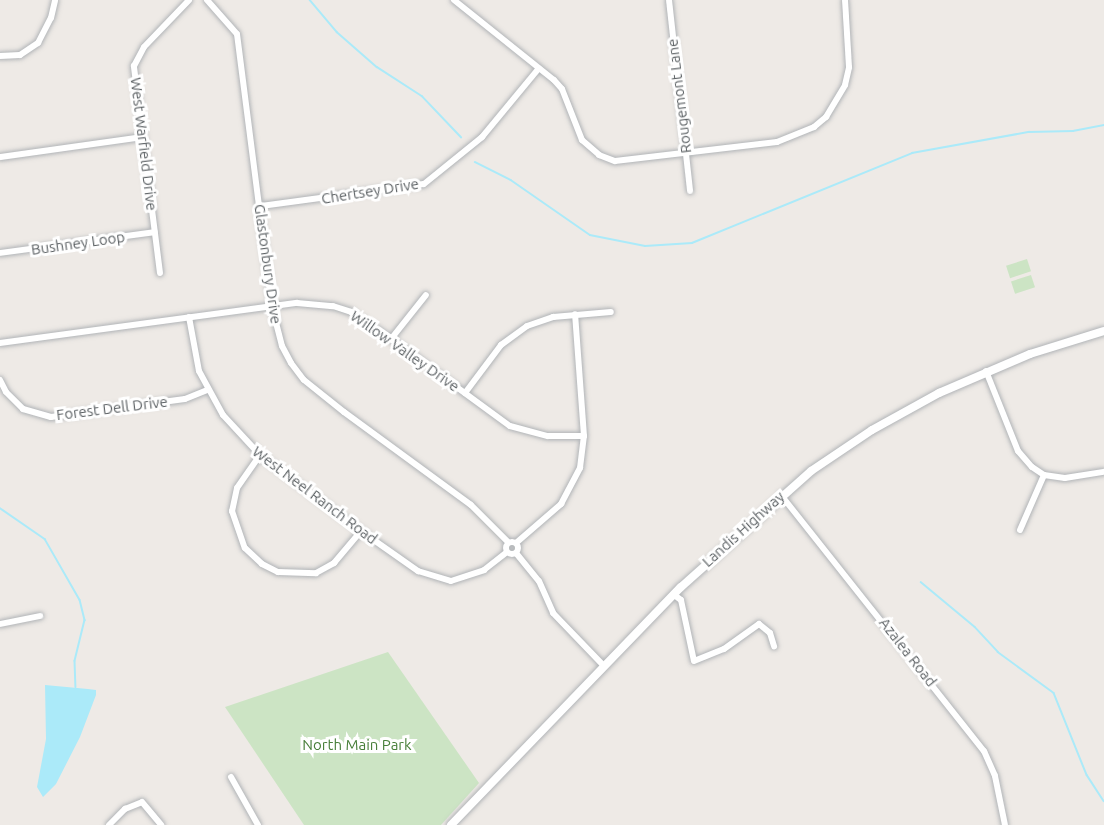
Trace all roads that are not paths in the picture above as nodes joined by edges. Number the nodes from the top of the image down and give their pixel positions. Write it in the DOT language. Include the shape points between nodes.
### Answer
graph roads {
  1 [pos="55,0"];
  2 [pos="189,0"];
  3 [pos="207,0"];
  4 [pos="454,0"];
  5 [pos="669,0"];
  6 [pos="844,0"];
  7 [pos="0,56"];
  8 [pos="539,68"];
  9 [pos="142,137"];
  10 [pos="686,153"];
  11 [pos="0,157"];
  12 [pos="690,191"];
  13 [pos="261,206"];
  14 [pos="155,232"];
  15 [pos="0,253"];
  16 [pos="160,273"];
  17 [pos="426,295"];
  18 [pos="272,307"];
  19 [pos="611,312"];
  20 [pos="575,314"];
  21 [pos="189,317"];
  22 [pos="1104,331"];
  23 [pos="391,339"];
  24 [pos="0,343"];
  25 [pos="986,371"];
  26 [pos="0,380"];
  27 [pos="207,390"];
  28 [pos="465,393"];
  29 [pos="584,436"];
  30 [pos="260,455"];
  31 [pos="1104,472"];
  32 [pos="1044,475"];
  33 [pos="781,495"];
  34 [pos="1020,530"];
  35 [pos="361,531"];
  36 [pos="508,543"];
  37 [pos="516,543"];
  38 [pos="507,552"];
  39 [pos="516,553"];
  40 [pos="673,594"];
  41 [pos="40,616"];
  42 [pos="0,624"];
  43 [pos="774,646"];
  44 [pos="604,666"];
  45 [pos="231,777"];
  46 [pos="109,825"];
  47 [pos="161,825"];
  48 [pos="258,825"];
  49 [pos="451,825"];
  50 [pos="1005,825"];
  1 -- 7 [label="street" via="38,43 20,55"];
  2 -- 9 [label="street, West Warfield Drive" via="138,55 134,76"];
  3 -- 13 [label="street, Glastonbury Drive" via="237,34"];
  4 -- 8 [label="street"];
  5 -- 10 [label="street, Rougemont Lane"];
  6 -- 10 [label="street" via="849,67 845,85 826,117 798,136"];
  8 -- 10 [label="street" via="561,89 577,133 599,155 630,161"];
  8 -- 13 [label="street, Chertsey Drive" via="482,137 424,184"];
  9 -- 11 [label="street"];
  9 -- 14 [label="street, West Warfield Drive"];
  10 -- 12 [label="street, Rougemont Lane"];
  13 -- 18 [label="street, Glastonbury Drive"];
  14 -- 15 [label="street, Bushney Loop"];
  14 -- 16 [label="street, West Warfield Drive"];
  17 -- 23 [label="street"];
  18 -- 21 [label="street, Willow Valley Drive"];
  18 -- 23 [label="street, Willow Valley Drive" via="297,303 333,306 351,312"];
  18 -- 36 [label="street, Glastonbury Drive" via="282,346 304,380 471,505"];
  19 -- 20 [label="street"];
  20 -- 28 [label="street" via="541,320 514,335 494,353"];
  20 -- 29 [label="street"];
  21 -- 24 [label="street, Willow Valley Drive"];
  21 -- 27 [label="street, West Neel Ranch Road" via="194,350"];
  22 -- 25 [label="main road, Landis Highway"];
  23 -- 28 [label="street, Willow Valley Drive"];
  25 -- 32 [label="street" via="1018,451"];
  25 -- 33 [label="main road, Landis Highway" via="872,430"];
  26 -- 27 [label="street, Forest Dell Drive" via="17,404 51,417 185,399"];
  27 -- 30 [label="street, West Neel Ranch Road" via="223,415"];
  28 -- 29 [label="street, Willow Valley Drive" via="510,426 548,436"];
  29 -- 37 [label="street" via="580,468 561,504"];
  30 -- 35 [label="street, West Neel Ranch Road"];
  30 -- 35 [label="street" via="237,488 232,511 244,548 262,564 278,572 316,573 334,563"];
  31 -- 32 [label="street" via="1065,478"];
  32 -- 34 [label="street"];
  33 -- 40 [label="main road, Landis Highway"];
  33 -- 50 [label="street, Azalea Road" via="984,751 995,776"];
  35 -- 38 [label="street, West Neel Ranch Road" via="418,571 451,581 484,570"];
  36 -- 37 [label="street"];
  36 -- 38 [label="street"];
  37 -- 39 [label="street"];
  38 -- 39 [label="street"];
  39 -- 44 [label="street" via="539,581 553,613"];
  40 -- 43 [label="street" via="681,600 694,661 724,649 759,624 770,633"];
  40 -- 44 [label="main road, Landis Highway"];
  41 -- 42 [label="street"];
  44 -- 49 [label="main road, Landis Highway"];
  45 -- 48 [label="street"];
  46 -- 47 [label="street" via="120,813 142,802"];
}
